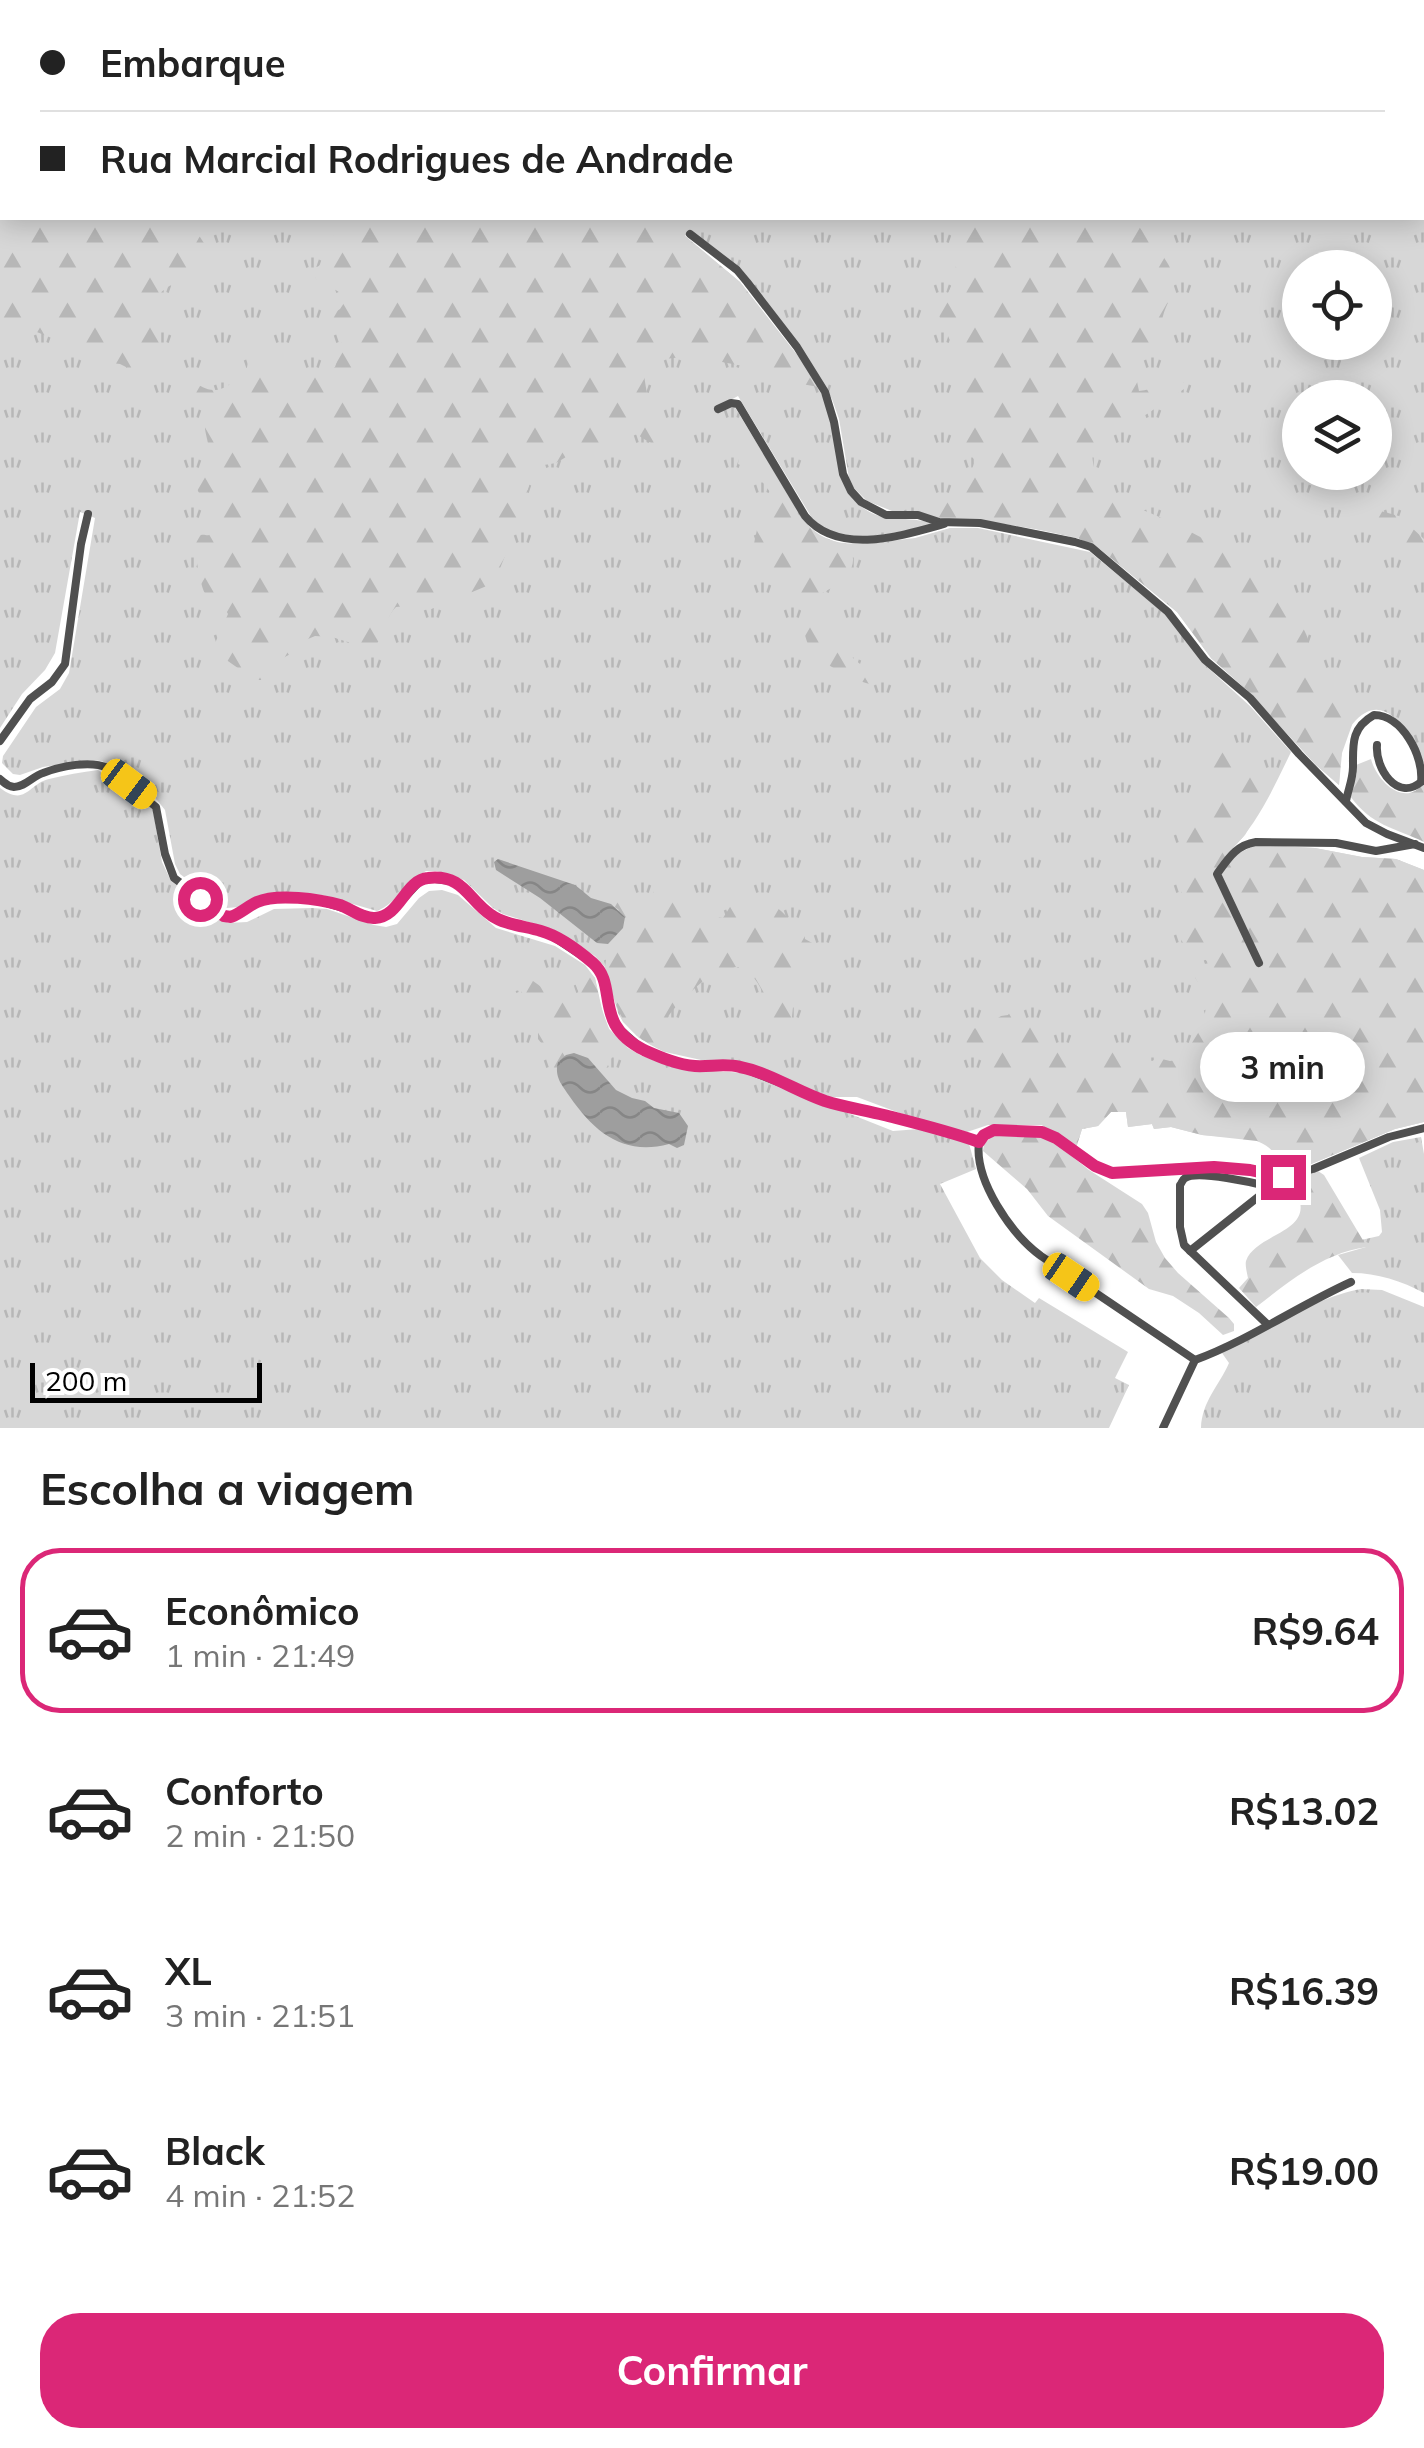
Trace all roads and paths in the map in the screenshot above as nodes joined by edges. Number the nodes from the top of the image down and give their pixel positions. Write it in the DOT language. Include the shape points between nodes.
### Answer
graph roads {
  1 [pos="690,234"];
  2 [pos="718,409"];
  3 [pos="88,514"];
  4 [pos="947,523"];
  5 [pos="0,741"];
  6 [pos="1376,745"];
  7 [pos="0,779"];
  8 [pos="1346,801"];
  9 [pos="1419,846"];
  10 [pos="1258,963"];
  11 [pos="1424,1128"];
  12 [pos="979,1142"];
  13 [pos="1283,1177"];
  14 [pos="1271,1186"];
  15 [pos="1190,1251"];
  16 [pos="1351,1282"];
  17 [pos="1268,1324"];
  18 [pos="1195,1360"];
  19 [pos="1163,1428"];
  1 -- 4 [label="street" via="747,282 813,371 856,497 886,515"];
  2 -- 4 [label="street" via="738,404 805,516 825,534 878,539"];
  3 -- 5 [label="street" via="64,664"];
  4 -- 8 [label="street" via="1091,547 1168,612 1205,660"];
  6 -- 8 [label="street" via="1381,770 1394,784 1406,790 1421,782 1408,738 1390,718 1374,716 1354,736"];
  7 -- 12 [label="street" via="19,787 52,770 108,768 156,807 174,878 231,917 280,898 336,904 376,918 420,881 457,883 488,914 546,932 594,964 614,1024 638,1046 682,1064 740,1066 828,1102"];
  8 -- 9 [label="street" via="1372,828"];
  9 -- 10 [label="street" via="1376,851 1256,842 1235,850 1216,874"];
  11 -- 13 [label="street"];
  12 -- 13 [label="street" via="994,1130 1042,1132 1112,1173 1214,1167"];
  12 -- 18 [label="street" via="982,1171 1018,1236"];
  13 -- 14 [label="street"];
  14 -- 15 [label="street"];
  14 -- 15 [label="street" via="1227,1177 1184,1179 1181,1239"];
  15 -- 17 [label="street"];
  16 -- 17 [label="street"];
  17 -- 18 [label="street"];
  18 -- 19 [label="street"];
}
